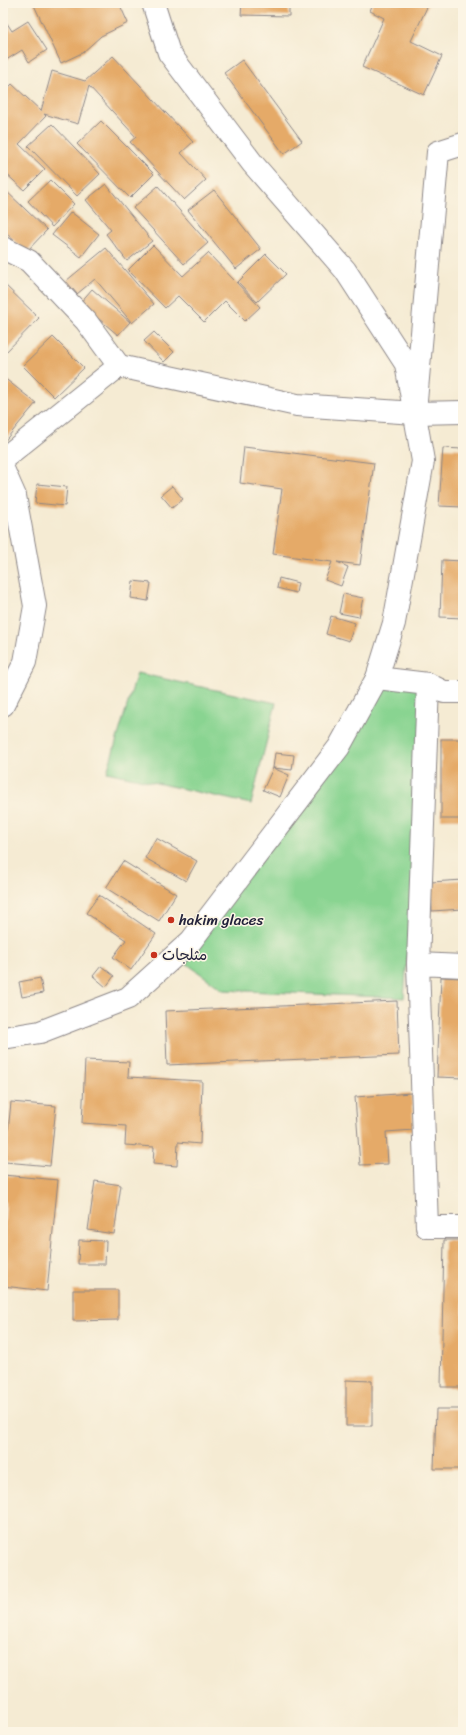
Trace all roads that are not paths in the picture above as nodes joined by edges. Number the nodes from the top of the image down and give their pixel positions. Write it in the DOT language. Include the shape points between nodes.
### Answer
graph roads {
  1 [pos="153,3"];
  2 [pos="463,144"];
  3 [pos="438,152"];
  4 [pos="463,152"];
  5 [pos="3,248"];
  6 [pos="119,366"];
  7 [pos="463,412"];
  8 [pos="415,413"];
  9 [pos="3,459"];
  10 [pos="3,469"];
  11 [pos="377,678"];
  12 [pos="428,684"];
  13 [pos="463,692"];
  14 [pos="3,705"];
  15 [pos="418,964"];
  16 [pos="463,966"];
  17 [pos="3,1038"];
  18 [pos="463,1227"];
  1 -- 8 [label="street" via="169,53 253,164 345,270 406,364"];
  2 -- 3 [label="street"];
  3 -- 4 [label="street"];
  3 -- 8 [label="street"];
  5 -- 6 [label="street" via="29,261 86,321"];
  6 -- 8 [label="street" via="297,405"];
  6 -- 9 [label="street"];
  7 -- 8 [label="street"];
  8 -- 11 [label="street" via="423,461 394,623"];
  10 -- 14 [label="street" via="15,496 35,606 25,662"];
  11 -- 12 [label="street"];
  11 -- 17 [label="street" via="339,747 191,941 128,998 40,1032"];
  12 -- 13 [label="street" via="444,692"];
  12 -- 15 [label="street"];
  15 -- 16 [label="street"];
  15 -- 18 [label="street" via="427,1227"];
}
